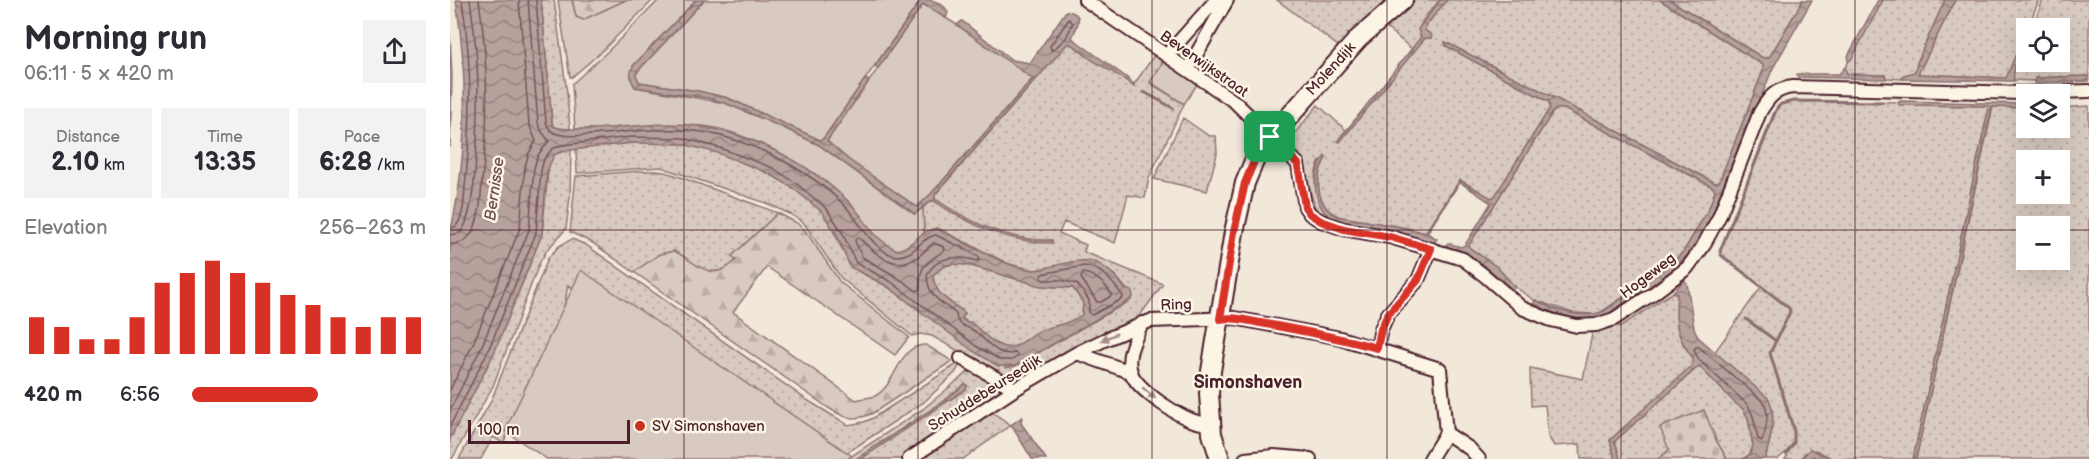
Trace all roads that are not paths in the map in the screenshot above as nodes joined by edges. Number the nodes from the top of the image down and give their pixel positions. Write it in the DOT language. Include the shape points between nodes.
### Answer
graph roads {
  1 [pos="1216,0"];
  2 [pos="1227,0"];
  3 [pos="1403,0"];
  4 [pos="1093,2"];
  5 [pos="1167,55"];
  6 [pos="1188,69"];
  7 [pos="2089,91"];
  8 [pos="1270,137"];
  9 [pos="1431,249"];
  10 [pos="1220,319"];
  11 [pos="1142,323"];
  12 [pos="1377,348"];
  13 [pos="1077,353"];
  14 [pos="961,358"];
  15 [pos="1130,372"];
  16 [pos="1015,389"];
  17 [pos="1211,422"];
  18 [pos="1446,433"];
  19 [pos="909,459"];
  20 [pos="1220,459"];
  21 [pos="1245,459"];
  22 [pos="1310,459"];
  23 [pos="1430,459"];
  24 [pos="1479,459"];
  1 -- 5 [label="street"];
  2 -- 6 [label="street"];
  3 -- 8 [label="main road, Molendijk" via="1359,38"];
  4 -- 5 [label="street, Beverwijkstraat"];
  5 -- 6 [label="street, Beverwijkstraat"];
  6 -- 8 [label="street, Beverwijkstraat" via="1235,102"];
  7 -- 9 [label="street, Hogeweg" via="1793,87 1778,90 1760,112 1719,217 1702,248 1687,267 1620,316 1596,325 1576,326 1532,313 1463,259"];
  8 -- 9 [label="street, Hogeweg" via="1298,164 1305,207 1310,214 1344,229"];
  8 -- 10 [label="main road, Molendijk" via="1245,183"];
  9 -- 12 [label="street" via="1418,280 1388,314"];
  10 -- 11 [label="street, Ring"];
  10 -- 12 [label="street, Ring" via="1246,320"];
  10 -- 17 [label="main road, Molendijk" via="1211,370"];
  11 -- 13 [label="street, Schuddebeursedijk, one-way"];
  11 -- 15 [label="street, Ring" via="1132,345"];
  12 -- 18 [label="street, Ring" via="1440,369"];
  13 -- 15 [label="street"];
  13 -- 16 [label="street, Schuddebeursedijk"];
  14 -- 16 [label="street"];
  15 -- 17 [label="street, one-way" via="1152,397 1191,419"];
  16 -- 19 [label="street, Schuddebeursedijk"];
  17 -- 20 [label="main road, Molendijk"];
  18 -- 23 [label="street"];
  18 -- 24 [label="street"];
  21 -- 22 [label="street"];
}
